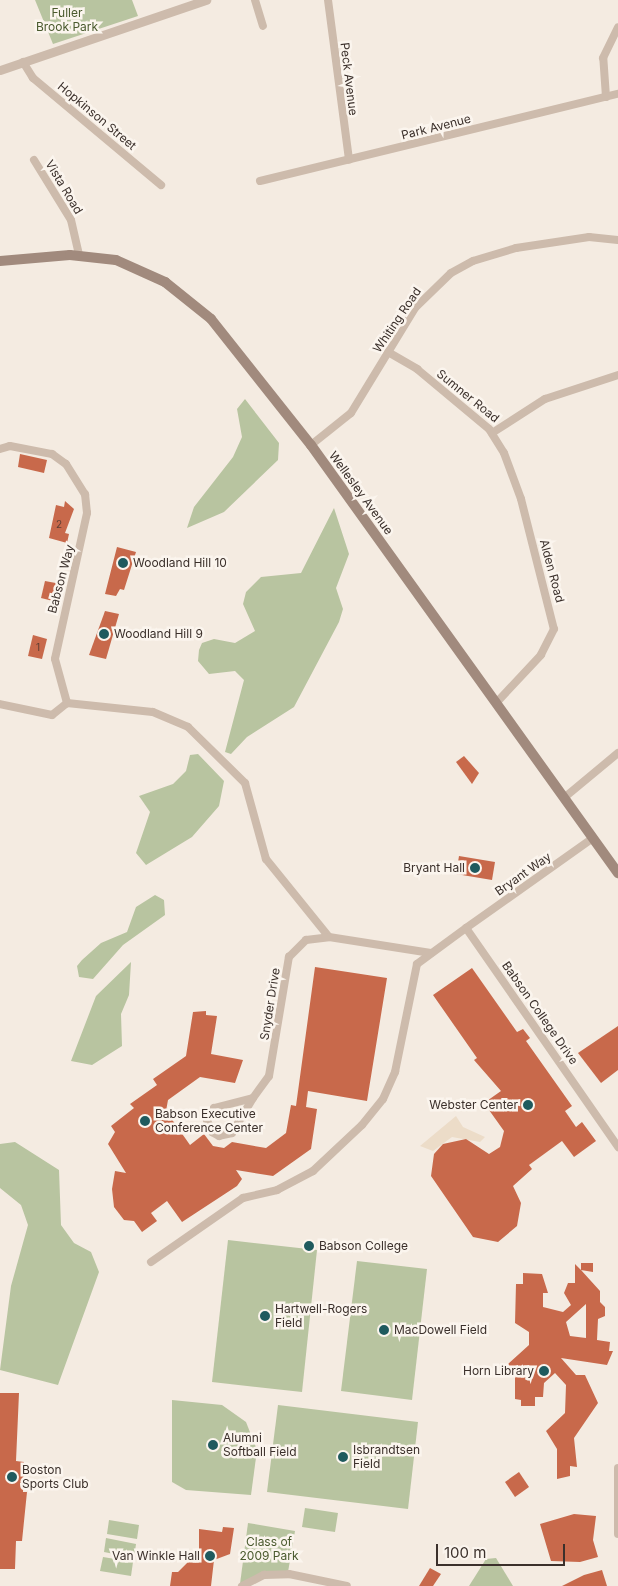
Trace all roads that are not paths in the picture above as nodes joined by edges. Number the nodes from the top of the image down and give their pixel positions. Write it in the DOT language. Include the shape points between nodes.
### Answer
graph roads {
  1 [pos="206,0"];
  2 [pos="255,0"];
  3 [pos="328,0"];
  4 [pos="263,26"];
  5 [pos="618,27"];
  6 [pos="23,62"];
  7 [pos="0,70"];
  8 [pos="618,94"];
  9 [pos="606,97"];
  10 [pos="34,160"];
  11 [pos="349,160"];
  12 [pos="260,181"];
  13 [pos="161,185"];
  14 [pos="618,240"];
  15 [pos="79,255"];
  16 [pos="0,261"];
  17 [pos="388,352"];
  18 [pos="618,375"];
  19 [pos="492,433"];
  20 [pos="311,445"];
  21 [pos="0,449"];
  22 [pos="497,702"];
  23 [pos="67,703"];
  24 [pos="0,704"];
  25 [pos="618,753"];
  26 [pos="618,764"];
  27 [pos="605,768"];
  28 [pos="565,797"];
  29 [pos="593,838"];
  30 [pos="618,873"];
  31 [pos="466,928"];
  32 [pos="329,937"];
  33 [pos="431,953"];
  34 [pos="253,1098"];
  35 [pos="618,1147"];
  36 [pos="151,1262"];
  37 [pos="618,1468"];
  38 [pos="618,1534"];
  39 [pos="242,1586"];
  40 [pos="347,1586"];
  1 -- 6 [label="street"];
  2 -- 4 [label="street"];
  3 -- 11 [label="street, Peck Avenue"];
  5 -- 9 [label="street" via="604,52"];
  6 -- 7 [label="street"];
  6 -- 13 [label="street, Hopkinson Street" via="33,78"];
  8 -- 9 [label="street, Park Avenue"];
  9 -- 11 [label="street, Park Avenue"];
  10 -- 15 [label="street, Vista Road" via="71,220"];
  11 -- 12 [label="street, Park Avenue"];
  14 -- 17 [label="street, Whiting Road" via="572,239 473,261 432,288"];
  15 -- 16 [label="main road, Wellesley Avenue"];
  15 -- 20 [label="main road, Wellesley Avenue" via="134,266 184,295 220,329"];
  17 -- 19 [label="street, Sumner Road" via="417,369"];
  17 -- 20 [label="street, Whiting Road" via="351,413"];
  18 -- 19 [label="street, Sumner Road" via="552,396"];
  19 -- 22 [label="street, Alden Road" via="521,499 554,629 536,661"];
  20 -- 22 [label="main road, Wellesley Avenue"];
  21 -- 23 [label="street, Babson Way" via="52,454 66,464 85,494 84,535 66,597 55,660"];
  22 -- 28 [label="main road, Wellesley Avenue"];
  23 -- 24 [label="street" via="52,715"];
  23 -- 32 [label="street" via="161,714 195,733 245,783 266,859"];
  25 -- 27 [label="street"];
  26 -- 27 [label="street"];
  27 -- 28 [label="street"];
  28 -- 29 [label="main road, Wellesley Avenue"];
  29 -- 30 [label="main road, Wellesley Avenue"];
  29 -- 31 [label="street, Bryant Way"];
  31 -- 33 [label="street"];
  31 -- 35 [label="street, Babson College Drive"];
  32 -- 33 [label="street, Snyder Drive"];
  32 -- 34 [label="street, Snyder Drive" via="306,940 289,958 269,1076"];
  33 -- 36 [label="street" via="421,960 412,976 395,1072 371,1116 313,1172 277,1190 243,1198"];
  34 -- 34 [label="street, Snyder Drive" via="214,1108 207,1120 212,1132 219,1136 232,1133"];
  37 -- 38 [label="street"];
  39 -- 40 [label="street" via="264,1574 289,1574"];
}
